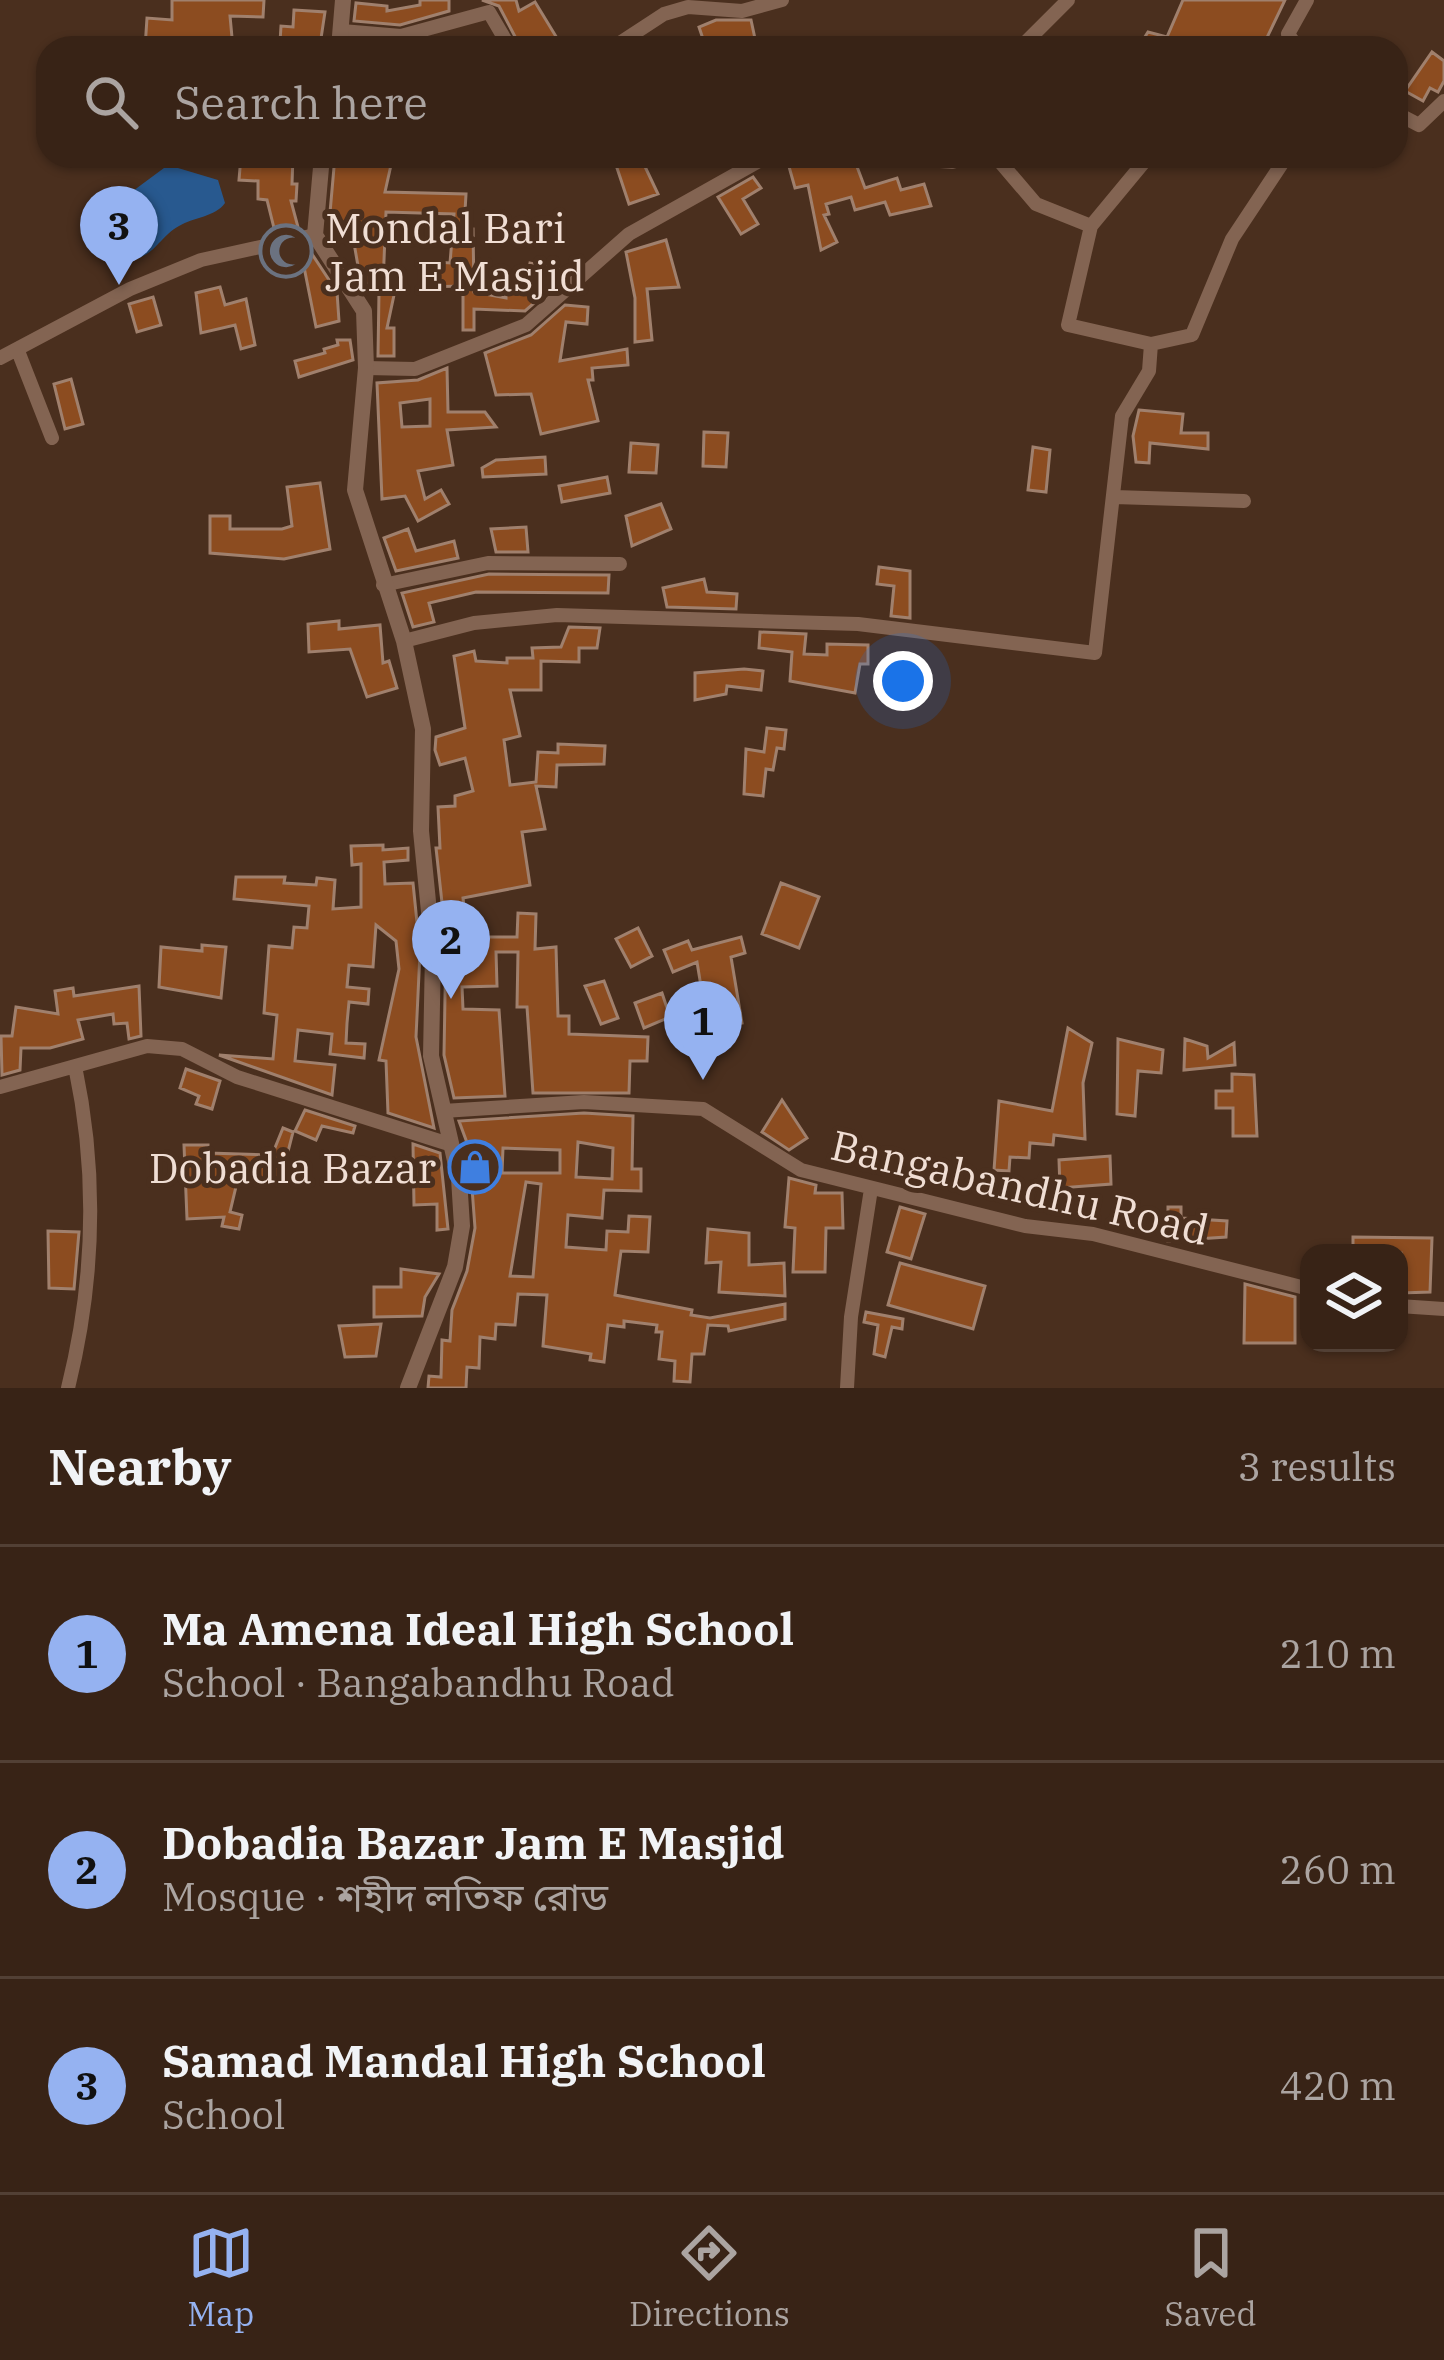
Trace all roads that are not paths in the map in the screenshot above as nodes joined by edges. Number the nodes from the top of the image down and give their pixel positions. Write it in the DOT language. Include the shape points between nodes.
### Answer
graph roads {
  1 [pos="343,0"];
  2 [pos="782,0"];
  3 [pos="1068,0"];
  4 [pos="1307,0"];
  5 [pos="340,36"];
  6 [pos="401,36"];
  7 [pos="502,36"];
  8 [pos="630,36"];
  9 [pos="1032,36"];
  10 [pos="1289,36"];
  11 [pos="1444,101"];
  12 [pos="1408,119"];
  13 [pos="321,168"];
  14 [pos="747,168"];
  15 [pos="1005,168"];
  16 [pos="1139,168"];
  17 [pos="1278,168"];
  18 [pos="1091,226"];
  19 [pos="315,235"];
  20 [pos="1151,344"];
  21 [pos="18,350"];
  22 [pos="0,358"];
  23 [pos="366,368"];
  24 [pos="52,438"];
  25 [pos="1114,497"];
  26 [pos="1244,501"];
  27 [pos="620,564"];
  28 [pos="383,585"];
  29 [pos="404,641"];
  30 [pos="75,1066"];
  31 [pos="0,1087"];
  32 [pos="443,1111"];
  33 [pos="452,1144"];
  34 [pos="872,1189"];
  35 [pos="1300,1287"];
  36 [pos="1408,1307"];
  37 [pos="1444,1309"];
  38 [pos="68,1388"];
  39 [pos="408,1388"];
  40 [pos="848,1388"];
  1 -- 5 [label="street"];
  2 -- 8 [label="street" via="742,11 688,7"];
  3 -- 9 [label="street"];
  4 -- 10 [label="street"];
  6 -- 7 [label="street" via="489,12"];
  11 -- 12 [label="street" via="1419,124"];
  13 -- 19 [label="street"];
  14 -- 23 [label="street" via="629,234 526,325 415,369"];
  15 -- 18 [label="street" via="1036,204"];
  16 -- 18 [label="street"];
  17 -- 20 [label="street" via="1232,239 1192,335"];
  18 -- 20 [label="street" via="1068,325"];
  19 -- 21 [label="street" via="201,260"];
  19 -- 23 [label="street" via="364,311"];
  20 -- 25 [label="street" via="1149,371 1122,416"];
  21 -- 22 [label="street"];
  21 -- 24 [label="street"];
  23 -- 28 [label="street" via="355,490"];
  25 -- 26 [label="street"];
  25 -- 29 [label="street" via="1095,653 858,624 557,615 474,623"];
  27 -- 28 [label="street" via="488,563"];
  28 -- 29 [label="street"];
  29 -- 32 [label="street" via="423,729 431,1056"];
  30 -- 31 [label="street"];
  30 -- 33 [label="street" via="147,1046 182,1049 237,1077"];
  30 -- 38 [label="street" via="86,1117 92,1274"];
  32 -- 33 [label="street"];
  32 -- 34 [label="street, Bangabandhu Road" via="584,1102 703,1109 801,1170"];
  33 -- 39 [label="street" via="462,1226 449,1287"];
  34 -- 35 [label="street, Bangabandhu Road"];
  34 -- 40 [label="street"];
  36 -- 37 [label="street"];
}
